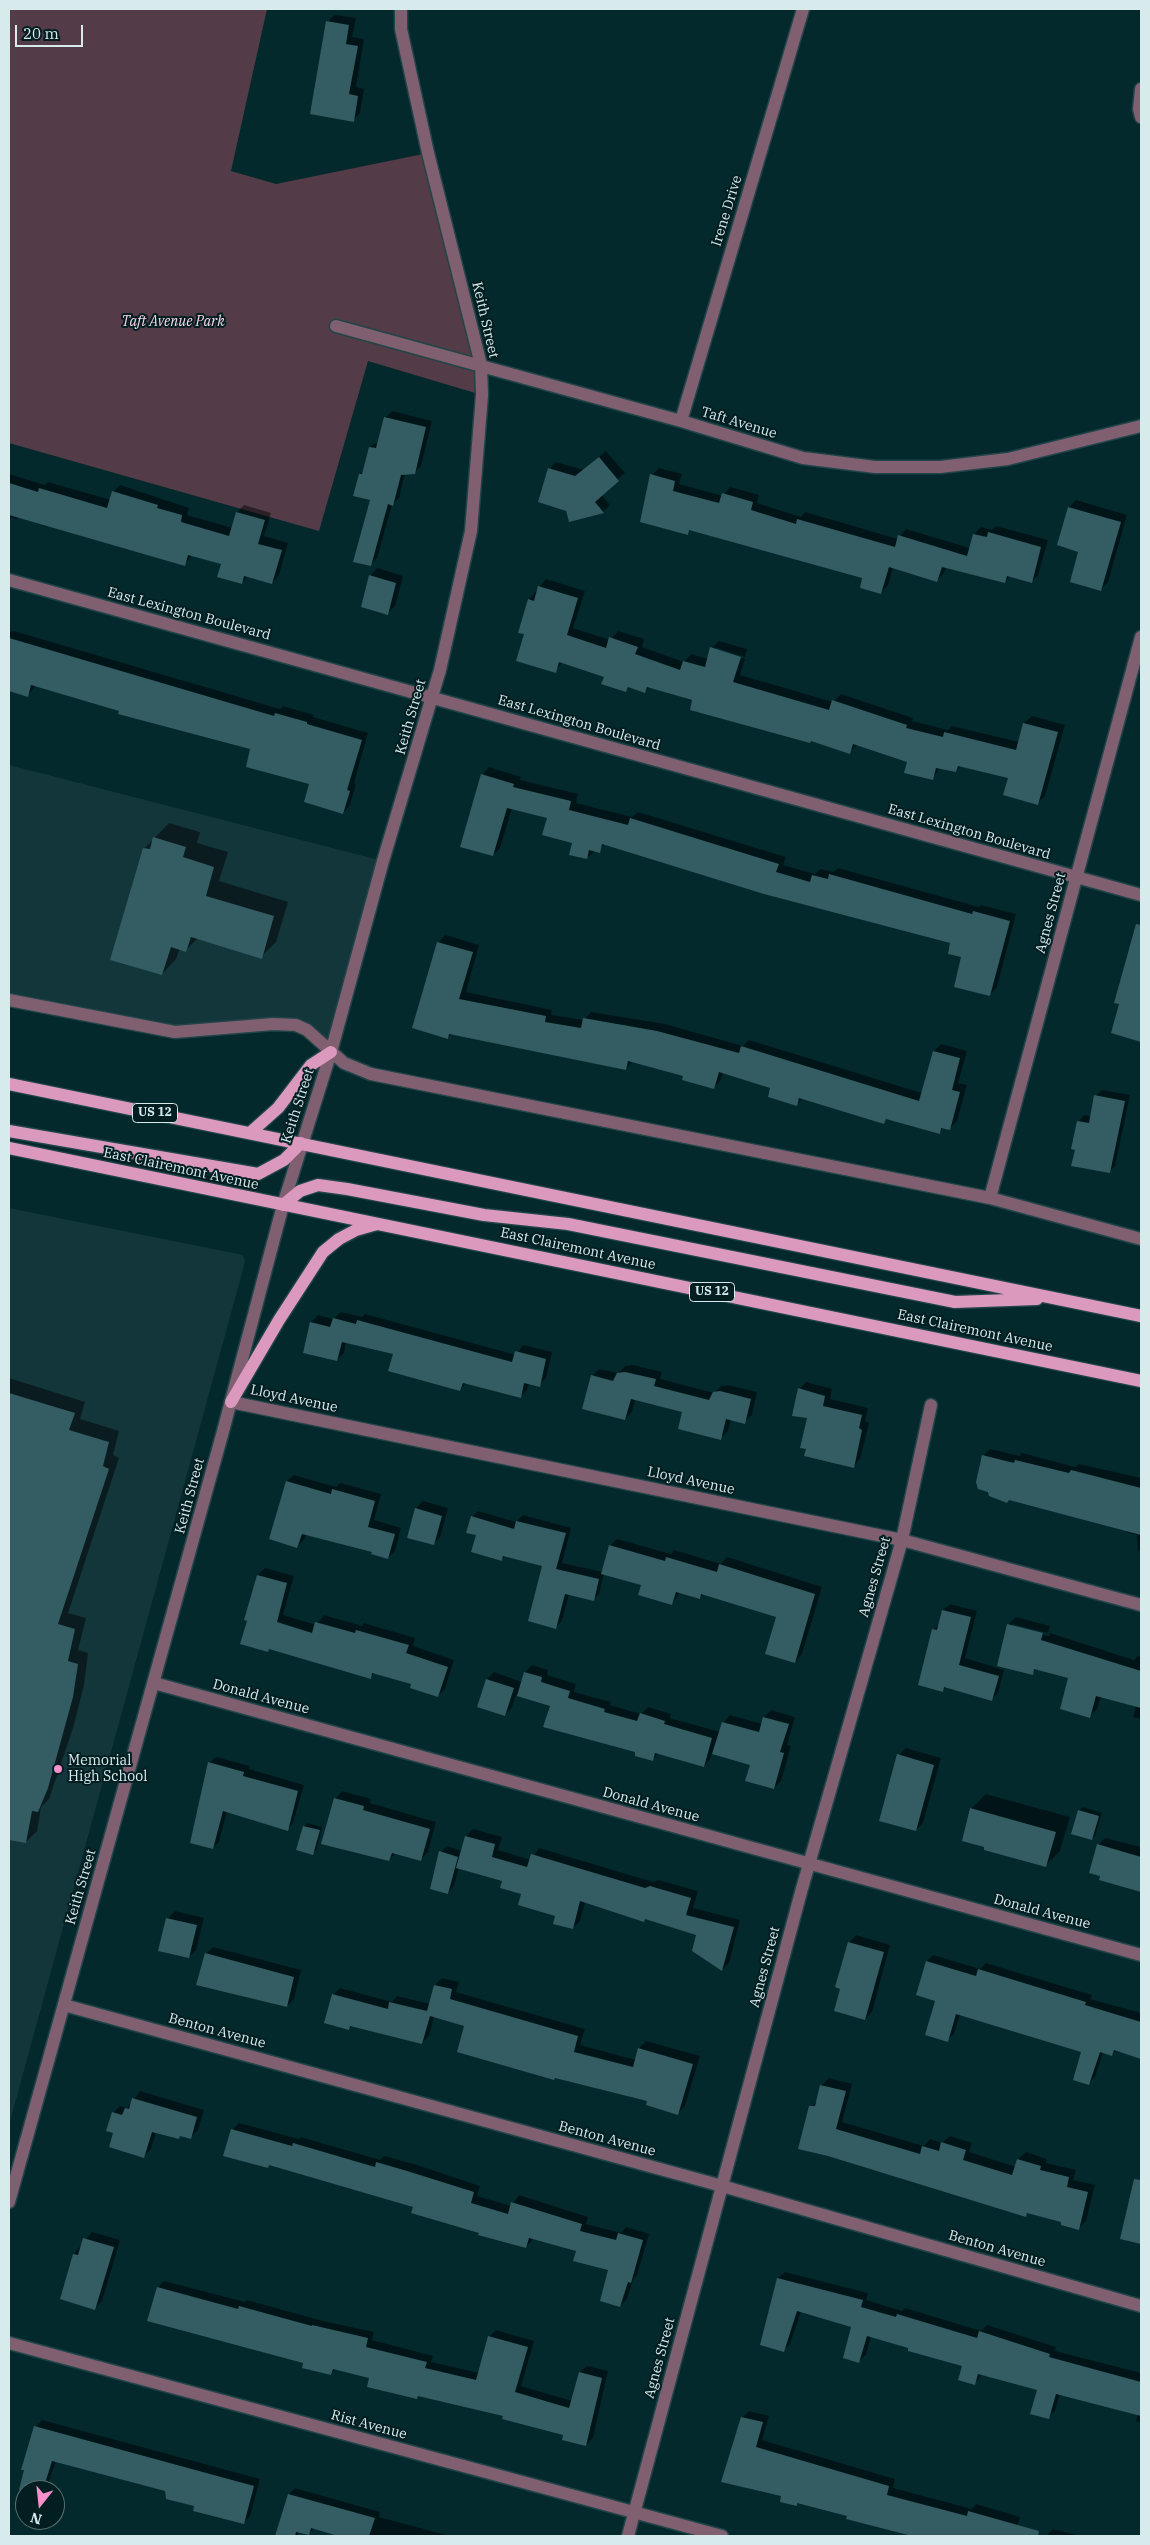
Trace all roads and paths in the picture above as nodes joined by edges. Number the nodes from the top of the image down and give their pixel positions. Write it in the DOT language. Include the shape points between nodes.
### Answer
graph roads {
  1 [pos="400,9"];
  2 [pos="803,9"];
  3 [pos="1141,89"];
  4 [pos="1141,117"];
  5 [pos="336,326"];
  6 [pos="481,365"];
  7 [pos="681,421"];
  8 [pos="1141,426"];
  9 [pos="9,580"];
  10 [pos="1141,637"];
  11 [pos="433,698"];
  12 [pos="1076,878"];
  13 [pos="1141,896"];
  14 [pos="9,1000"];
  15 [pos="331,1052"];
  16 [pos="9,1084"];
  17 [pos="9,1131"];
  18 [pos="251,1132"];
  19 [pos="301,1142"];
  20 [pos="9,1148"];
  21 [pos="990,1198"];
  22 [pos="283,1205"];
  23 [pos="380,1224"];
  24 [pos="1141,1239"];
  25 [pos="1057,1299"];
  26 [pos="1141,1316"];
  27 [pos="1141,1381"];
  28 [pos="231,1402"];
  29 [pos="931,1405"];
  30 [pos="902,1540"];
  31 [pos="1141,1605"];
  32 [pos="154,1683"];
  33 [pos="809,1864"];
  34 [pos="1141,1955"];
  35 [pos="64,2005"];
  36 [pos="722,2186"];
  37 [pos="9,2202"];
  38 [pos="1141,2306"];
  39 [pos="9,2343"];
  40 [pos="634,2512"];
  41 [pos="628,2536"];
  42 [pos="722,2536"];
  1 -- 6 [label="street, Keith Street" via="401,30 426,143"];
  2 -- 7 [label="street, Irene Drive"];
  3 -- 4 [label="street"];
  5 -- 6 [label="street, Taft Avenue"];
  6 -- 7 [label="street, Taft Avenue"];
  6 -- 11 [label="street, Keith Street" via="482,395 471,531"];
  7 -- 8 [label="street, Taft Avenue" via="802,458 875,467 940,467 1008,458"];
  9 -- 11 [label="street, East Lexington Boulevard"];
  10 -- 12 [label="street, Agnes Street"];
  11 -- 12 [label="street, East Lexington Boulevard"];
  11 -- 15 [label="street, Keith Street" via="383,861"];
  12 -- 13 [label="street, East Lexington Boulevard"];
  12 -- 21 [label="street, Agnes Street"];
  14 -- 15 [label="street" via="174,1032 296,1025 307,1030"];
  15 -- 18 [label="main road" via="311,1065 278,1108"];
  15 -- 19 [label="street, Keith Street"];
  15 -- 21 [label="street" via="344,1063 371,1074"];
  16 -- 18 [label="main road, US 12"];
  17 -- 19 [label="main road" via="258,1174 284,1160"];
  18 -- 19 [label="main road, US 12"];
  19 -- 22 [label="street, Keith Street"];
  19 -- 25 [label="main road, US 12"];
  20 -- 22 [label="main road, East Clairemont Avenue / US 12"];
  21 -- 24 [label="street"];
  22 -- 23 [label="main road, East Clairemont Avenue / US 12"];
  22 -- 25 [label="main road" via="300,1191 318,1185 484,1215 568,1224 955,1302"];
  22 -- 28 [label="street, Keith Street"];
  23 -- 27 [label="main road, East Clairemont Avenue / US 12"];
  23 -- 28 [label="main road" via="356,1230 323,1252"];
  25 -- 26 [label="main road, US 12"];
  28 -- 30 [label="street, Lloyd Avenue"];
  28 -- 32 [label="street, Keith Street"];
  29 -- 30 [label="street, Agnes Street"];
  30 -- 31 [label="street, Lloyd Avenue"];
  30 -- 33 [label="street, Agnes Street"];
  32 -- 33 [label="street, Donald Avenue"];
  32 -- 35 [label="street, Keith Street"];
  33 -- 34 [label="street, Donald Avenue"];
  33 -- 36 [label="street, Agnes Street"];
  35 -- 36 [label="street, Benton Avenue"];
  35 -- 37 [label="street, Keith Street"];
  36 -- 38 [label="street, Benton Avenue"];
  36 -- 40 [label="street, Agnes Street"];
  39 -- 40 [label="street, Rist Avenue"];
  40 -- 41 [label="street, Agnes Street"];
  40 -- 42 [label="street, Rist Avenue"];
}
